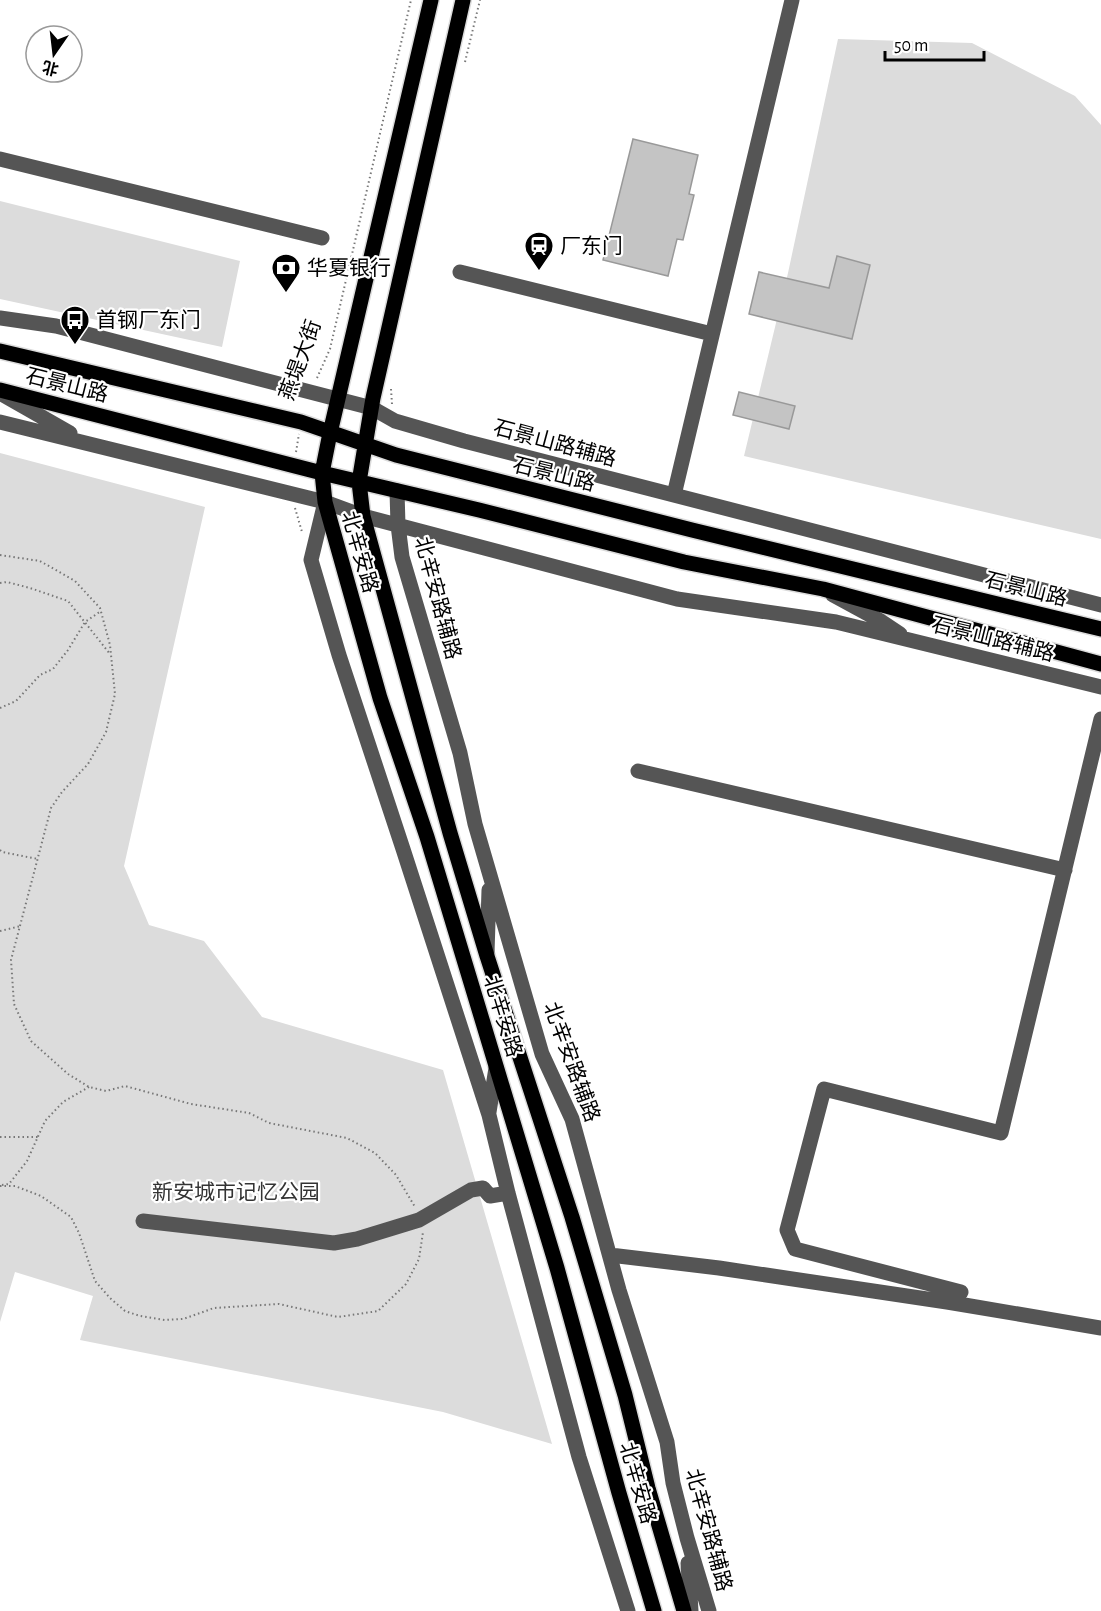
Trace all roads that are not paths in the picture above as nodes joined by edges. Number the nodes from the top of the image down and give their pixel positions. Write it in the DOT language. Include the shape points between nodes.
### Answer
graph roads {
  1 [pos="431,0"];
  2 [pos="463,0"];
  3 [pos="792,0"];
  4 [pos="0,159"];
  5 [pos="322,238"];
  6 [pos="460,272"];
  7 [pos="0,318"];
  8 [pos="712,334"];
  9 [pos="0,351"];
  10 [pos="0,392"];
  11 [pos="338,400"];
  12 [pos="372,408"];
  13 [pos="0,422"];
  14 [pos="330,433"];
  15 [pos="85,442"];
  16 [pos="364,445"];
  17 [pos="322,473"];
  18 [pos="358,482"];
  19 [pos="397,491"];
  20 [pos="674,495"];
  21 [pos="325,502"];
  22 [pos="363,516"];
  23 [pos="398,525"];
  24 [pos="823,589"];
  25 [pos="1101,605"];
  26 [pos="1101,629"];
  27 [pos="908,640"];
  28 [pos="1101,664"];
  29 [pos="1101,687"];
  30 [pos="1101,719"];
  31 [pos="638,771"];
  32 [pos="1065,870"];
  33 [pos="490,875"];
  34 [pos="487,956"];
  35 [pos="496,1068"];
  36 [pos="489,1115"];
  37 [pos="508,1193"];
  38 [pos="143,1221"];
  39 [pos="610,1256"];
  40 [pos="961,1292"];
  41 [pos="1101,1328"];
  42 [pos="687,1538"];
  43 [pos="628,1611"];
  44 [pos="654,1611"];
  45 [pos="684,1611"];
  46 [pos="692,1611"];
  47 [pos="710,1611"];
  1 -- 11 [label="main road, 燕堤大街"];
  2 -- 12 [label="main road"];
  3 -- 8 [label="street"];
  4 -- 5 [label="street"];
  6 -- 8 [label="street"];
  7 -- 11 [label="street, 石景山路辅路" via="56,326"];
  8 -- 20 [label="street"];
  9 -- 14 [label="main road, 石景山路" via="301,422"];
  10 -- 15 [label="street"];
  10 -- 17 [label="main road, 石景山路"];
  11 -- 12 [label="street, 石景山路辅路"];
  11 -- 14 [label="main road, 燕堤大街"];
  12 -- 16 [label="main road"];
  12 -- 20 [label="street, 石景山路辅路" via="395,421 464,441"];
  13 -- 15 [label="street, 石景山路辅路"];
  14 -- 16 [label="main road, 石景山路"];
  14 -- 17 [label="main road, 北辛安路"];
  15 -- 21 [label="street, 石景山路辅路"];
  16 -- 18 [label="main road, 北辛安路"];
  16 -- 26 [label="main road, 石景山路" via="670,525"];
  17 -- 18 [label="main road, 石景山路"];
  17 -- 21 [label="main road, 北辛安路"];
  18 -- 19 [label="main road, 石景山路"];
  18 -- 22 [label="main road, 北辛安路"];
  19 -- 23 [label="street, 北辛安路辅路"];
  19 -- 24 [label="main road, 石景山路" via="684,562"];
  20 -- 25 [label="street, 石景山路辅路"];
  21 -- 22 [label="street, 石景山路辅路"];
  21 -- 35 [label="main road, 北辛安路" via="380,698 427,837"];
  21 -- 36 [label="street" via="310,560"];
  22 -- 23 [label="street, 石景山路辅路"];
  22 -- 34 [label="main road, 北辛安路"];
  23 -- 27 [label="street, 石景山路辅路" via="677,599 836,622"];
  23 -- 33 [label="street, 北辛安路辅路" via="402,557 460,753"];
  24 -- 27 [label="street"];
  24 -- 28 [label="main road, 石景山路"];
  27 -- 29 [label="street, 石景山路辅路"];
  30 -- 32 [label="street"];
  31 -- 32 [label="street"];
  32 -- 40 [label="street" via="1001,1133 824,1089 788,1230 795,1249"];
  33 -- 34 [label="street"];
  33 -- 39 [label="street, 北辛安路辅路" via="542,1054 572,1119"];
  34 -- 45 [label="main road, 北辛安路" via="575,1228"];
  35 -- 36 [label="street"];
  35 -- 44 [label="main road, 北辛安路"];
  36 -- 37 [label="street"];
  37 -- 38 [label="street" via="490,1196 483,1188 471,1190 419,1220 334,1244"];
  37 -- 43 [label="street" via="579,1457"];
  39 -- 41 [label="street" via="730,1269"];
  39 -- 42 [label="street, 北辛安路辅路" via="667,1442"];
  42 -- 46 [label="street"];
  42 -- 47 [label="street, 北辛安路辅路"];
}
